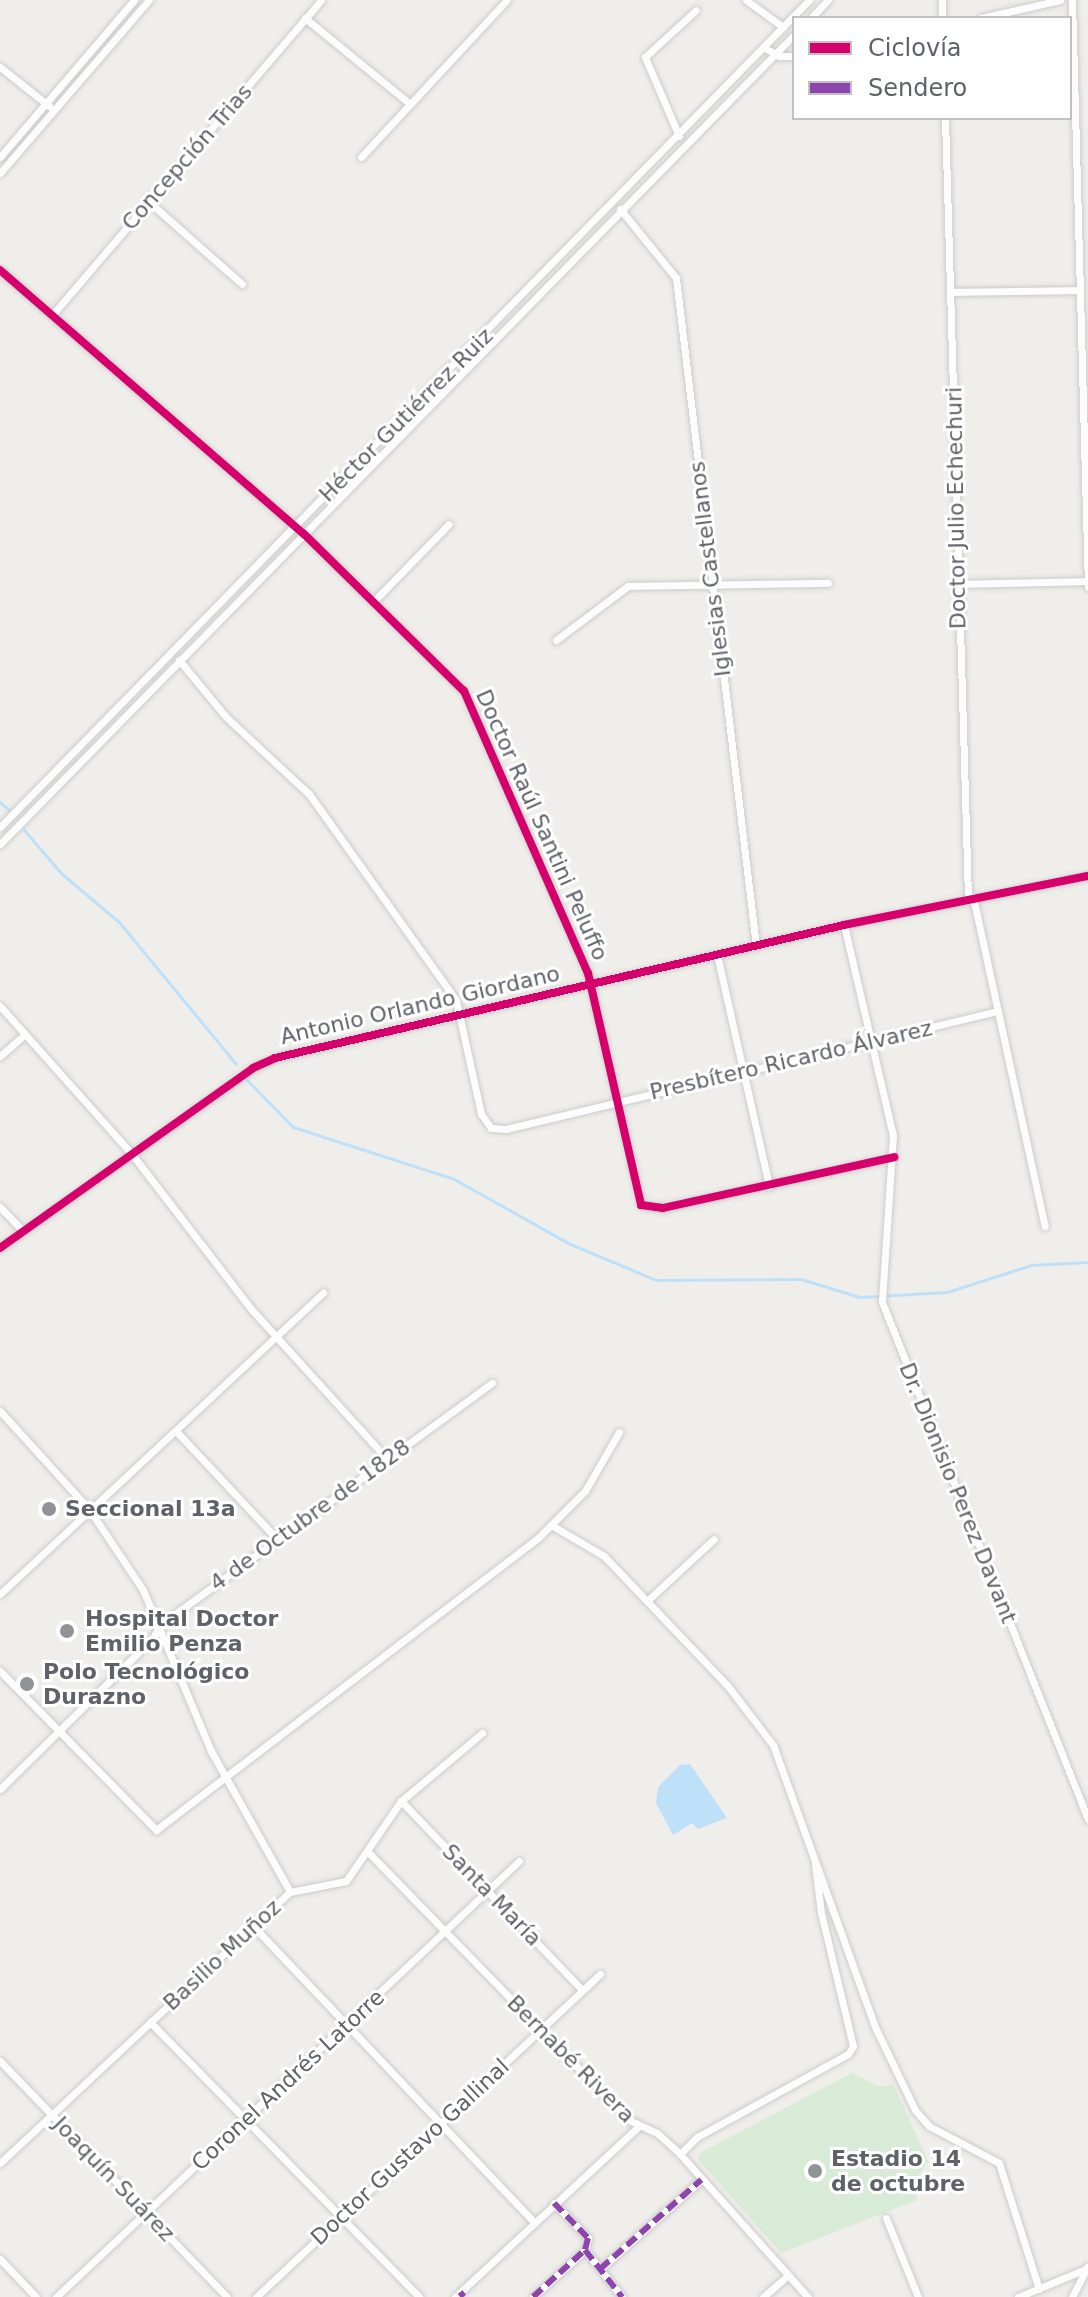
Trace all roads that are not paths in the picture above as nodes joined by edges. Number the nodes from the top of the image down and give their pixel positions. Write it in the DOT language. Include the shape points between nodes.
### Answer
graph roads {
  1 [pos="134,0"];
  2 [pos="149,0"];
  3 [pos="321,0"];
  4 [pos="507,0"];
  5 [pos="746,0"];
  6 [pos="809,0"];
  7 [pos="828,0"];
  8 [pos="1060,0"];
  9 [pos="1072,0"];
  10 [pos="696,10"];
  11 [pos="794,16"];
  12 [pos="813,16"];
  13 [pos="990,16"];
  14 [pos="305,18"];
  15 [pos="792,18"];
  16 [pos="783,27"];
  17 [pos="792,37"];
  18 [pos="763,47"];
  19 [pos="774,55"];
  20 [pos="792,56"];
  21 [pos="0,67"];
  22 [pos="46,103"];
  23 [pos="410,104"];
  24 [pos="54,110"];
  25 [pos="945,120"];
  26 [pos="678,134"];
  27 [pos="685,144"];
  28 [pos="0,157"];
  29 [pos="361,157"];
  30 [pos="0,173"];
  31 [pos="613,201"];
  32 [pos="149,202"];
  33 [pos="621,210"];
  34 [pos="0,270"];
  35 [pos="242,284"];
  36 [pos="1080,290"];
  37 [pos="951,292"];
  38 [pos="53,314"];
  39 [pos="449,524"];
  40 [pos="304,534"];
  41 [pos="828,583"];
  42 [pos="1088,583"];
  43 [pos="711,584"];
  44 [pos="957,584"];
  45 [pos="374,601"];
  46 [pos="556,640"];
  47 [pos="171,653"];
  48 [pos="180,661"];
  49 [pos="0,827"];
  50 [pos="0,844"];
  51 [pos="1088,876"];
  52 [pos="970,898"];
  53 [pos="844,925"];
  54 [pos="756,946"];
  55 [pos="717,955"];
  56 [pos="590,983"];
  57 [pos="0,1006"];
  58 [pos="998,1011"];
  59 [pos="460,1013"];
  60 [pos="25,1034"];
  61 [pos="869,1043"];
  62 [pos="0,1056"];
  63 [pos="743,1071"];
  64 [pos="615,1100"];
  65 [pos="131,1153"];
  66 [pos="894,1157"];
  67 [pos="769,1186"];
  68 [pos="0,1207"];
  69 [pos="1045,1226"];
  70 [pos="23,1231"];
  71 [pos="0,1248"];
  72 [pos="323,1293"];
  73 [pos="278,1337"];
  74 [pos="492,1383"];
  75 [pos="0,1411"];
  76 [pos="176,1431"];
  77 [pos="619,1432"];
  78 [pos="386,1458"];
  79 [pos="89,1509"];
  80 [pos="553,1526"];
  81 [pos="277,1539"];
  82 [pos="714,1539"];
  83 [pos="0,1594"];
  84 [pos="647,1601"];
  85 [pos="160,1625"];
  86 [pos="0,1671"];
  87 [pos="59,1733"];
  88 [pos="482,1733"];
  89 [pos="226,1776"];
  90 [pos="0,1789"];
  91 [pos="401,1801"];
  92 [pos="1088,1819"];
  93 [pos="368,1852"];
  94 [pos="815,1855"];
  95 [pos="519,1861"];
  96 [pos="488,1890"];
  97 [pos="290,1892"];
  98 [pos="254,1927"];
  99 [pos="445,1931"];
  100 [pos="600,1974"];
  101 [pos="582,1990"];
  102 [pos="150,2022"];
  103 [pos="348,2025"];
  104 [pos="540,2029"];
  105 [pos="0,2061"];
  106 [pos="52,2114"];
  107 [pos="246,2119"];
  108 [pos="443,2124"];
  109 [pos="638,2127"];
  110 [pos="680,2154"];
  111 [pos="0,2163"];
  112 [pos="701,2180"];
  113 [pos="554,2203"];
  114 [pos="146,2212"];
  115 [pos="340,2218"];
  116 [pos="886,2218"];
  117 [pos="534,2222"];
  118 [pos="585,2250"];
  119 [pos="0,2259"];
  120 [pos="1087,2267"];
  121 [pos="600,2269"];
  122 [pos="788,2275"];
  123 [pos="1039,2289"];
  124 [pos="460,2295"];
  125 [pos="36,2297"];
  126 [pos="56,2297"];
  127 [pos="227,2297"];
  128 [pos="256,2297"];
  129 [pos="419,2297"];
  130 [pos="533,2297"];
  131 [pos="622,2297"];
  132 [pos="763,2297"];
  133 [pos="808,2297"];
  134 [pos="918,2297"];
  135 [pos="1018,2297"];
  136 [pos="1072,2297"];
  1 -- 22 [label="street"];
  2 -- 24 [label="street"];
  3 -- 14 [label="street, Concepción Trias"];
  4 -- 23 [label="street"];
  5 -- 16 [label="street"];
  6 -- 11 [label="street, Héctor Gutiérrez Ruiz"];
  7 -- 12 [label="street"];
  8 -- 13 [label="street"];
  9 -- 36 [label="street"];
  10 -- 26 [label="street" via="645,57"];
  14 -- 23 [label="street"];
  14 -- 32 [label="street, Concepción Trias"];
  15 -- 16 [label="street, Héctor Gutiérrez Ruiz"];
  16 -- 18 [label="street, Héctor Gutiérrez Ruiz"];
  17 -- 19 [label="street, Héctor Gutiérrez Ruiz"];
  18 -- 19 [label="street"];
  18 -- 26 [label="street, Héctor Gutiérrez Ruiz"];
  19 -- 20 [label="street"];
  19 -- 27 [label="street, Héctor Gutiérrez Ruiz"];
  21 -- 22 [label="street"];
  22 -- 24 [label="street"];
  22 -- 28 [label="street"];
  23 -- 29 [label="street"];
  24 -- 30 [label="street"];
  25 -- 37 [label="street, Doctor Julio Echechuri"];
  26 -- 27 [label="street"];
  26 -- 31 [label="street, Héctor Gutiérrez Ruiz"];
  27 -- 33 [label="street, Héctor Gutiérrez Ruiz"];
  31 -- 33 [label="street, Iglesias Castellanos"];
  31 -- 47 [label="street, Héctor Gutiérrez Ruiz"];
  32 -- 35 [label="street"];
  32 -- 38 [label="street, Concepción Trias"];
  33 -- 40 [label="street, Héctor Gutiérrez Ruiz"];
  33 -- 43 [label="street, Iglesias Castellanos" via="676,278"];
  34 -- 38 [label="street, Doctor Raúl Santini Peluffo"];
  36 -- 37 [label="street"];
  36 -- 42 [label="street"];
  37 -- 44 [label="street, Doctor Julio Echechuri"];
  38 -- 40 [label="street, Doctor Raúl Santini Peluffo"];
  39 -- 45 [label="street"];
  40 -- 45 [label="street, Doctor Raúl Santini Peluffo"];
  40 -- 48 [label="street, Héctor Gutiérrez Ruiz"];
  41 -- 43 [label="street"];
  42 -- 44 [label="street"];
  43 -- 46 [label="street" via="619,589"];
  43 -- 54 [label="street, Iglesias Castellanos"];
  44 -- 52 [label="street, Doctor Julio Echechuri"];
  45 -- 56 [label="street, Doctor Raúl Santini Peluffo" via="452,676 470,701"];
  47 -- 48 [label="street"];
  47 -- 49 [label="street, Héctor Gutiérrez Ruiz"];
  48 -- 50 [label="street, Héctor Gutiérrez Ruiz"];
  48 -- 59 [label="street" via="226,717 309,794"];
  51 -- 52 [label="street, Antonio Orlando Giordano"];
  52 -- 53 [label="street, Antonio Orlando Giordano"];
  52 -- 58 [label="street, Doctor Julio Echechuri"];
  53 -- 54 [label="street, Antonio Orlando Giordano"];
  53 -- 61 [label="street, Dr. Dionisio Perez Davant"];
  54 -- 55 [label="street, Antonio Orlando Giordano"];
  55 -- 56 [label="street, Antonio Orlando Giordano"];
  55 -- 63 [label="street"];
  56 -- 59 [label="street, Antonio Orlando Giordano"];
  56 -- 64 [label="street, Doctor Raúl Santini Peluffo"];
  57 -- 60 [label="street"];
  58 -- 61 [label="street, Presbítero Ricardo Álvarez"];
  58 -- 69 [label="street, Doctor Julio Echechuri"];
  59 -- 64 [label="street, Presbítero Ricardo Álvarez" via="481,1114 491,1128 506,1129"];
  59 -- 65 [label="street, Antonio Orlando Giordano" via="264,1062"];
  60 -- 62 [label="street"];
  60 -- 65 [label="street"];
  61 -- 63 [label="street, Presbítero Ricardo Álvarez"];
  61 -- 66 [label="street, Dr. Dionisio Perez Davant"];
  63 -- 64 [label="street, Presbítero Ricardo Álvarez"];
  63 -- 67 [label="street"];
  64 -- 67 [label="street, Doctor Raúl Santini Peluffo" via="635,1192 644,1208"];
  65 -- 70 [label="street, Antonio Orlando Giordano"];
  65 -- 73 [label="street"];
  66 -- 67 [label="street"];
  66 -- 92 [label="street, Dr. Dionisio Perez Davant" via="882,1302"];
  68 -- 70 [label="street"];
  70 -- 71 [label="street, Antonio Orlando Giordano"];
  72 -- 73 [label="street"];
  73 -- 76 [label="street"];
  73 -- 78 [label="street"];
  74 -- 78 [label="street, 4 de Octubre de 1828"];
  75 -- 79 [label="street"];
  76 -- 79 [label="street"];
  76 -- 81 [label="street"];
  77 -- 80 [label="street" via="585,1491"];
  78 -- 81 [label="street, 4 de Octubre de 1828"];
  79 -- 83 [label="street"];
  79 -- 85 [label="street"];
  80 -- 84 [label="street" via="604,1556"];
  80 -- 89 [label="street"];
  81 -- 85 [label="street, 4 de Octubre de 1828"];
  82 -- 84 [label="street"];
  84 -- 94 [label="street" via="727,1685 773,1745"];
  85 -- 87 [label="street, 4 de Octubre de 1828"];
  85 -- 89 [label="street"];
  86 -- 87 [label="street"];
  87 -- 89 [label="street" via="156,1830"];
  87 -- 90 [label="street, 4 de Octubre de 1828"];
  88 -- 91 [label="street, Basilio Muñoz"];
  89 -- 97 [label="street"];
  91 -- 93 [label="street, Basilio Muñoz"];
  91 -- 96 [label="street, Santa María"];
  93 -- 97 [label="street, Basilio Muñoz" via="346,1881"];
  93 -- 99 [label="street, Bernabé Rivera"];
  94 -- 110 [label="street" via="821,1913 854,2039 848,2054 697,2137"];
  94 -- 123 [label="street" via="876,2029 915,2110 942,2134 982,2150 1007,2177"];
  95 -- 96 [label="street, Coronel Andrés Latorre"];
  96 -- 99 [label="street, Coronel Andrés Latorre"];
  96 -- 101 [label="street, Santa María"];
  97 -- 98 [label="street, Basilio Muñoz"];
  98 -- 102 [label="street, Basilio Muñoz"];
  98 -- 103 [label="street"];
  99 -- 103 [label="street, Coronel Andrés Latorre"];
  99 -- 104 [label="street, Bernabé Rivera"];
  100 -- 101 [label="street, Doctor Gustavo Gallinal"];
  101 -- 104 [label="street, Doctor Gustavo Gallinal"];
  102 -- 106 [label="street, Basilio Muñoz"];
  102 -- 107 [label="street"];
  103 -- 107 [label="street, Coronel Andrés Latorre"];
  103 -- 108 [label="street"];
  104 -- 108 [label="street, Doctor Gustavo Gallinal"];
  104 -- 109 [label="street, Bernabé Rivera"];
  105 -- 106 [label="street, Joaquín Suárez"];
  106 -- 111 [label="street, Basilio Muñoz"];
  106 -- 114 [label="street, Joaquín Suárez"];
  107 -- 114 [label="street, Coronel Andrés Latorre"];
  107 -- 115 [label="street"];
  108 -- 115 [label="street, Doctor Gustavo Gallinal"];
  108 -- 117 [label="street"];
  109 -- 110 [label="street, Bernabé Rivera" via="657,2133"];
  109 -- 113 [label="street"];
  110 -- 112 [label="street, Bernabé Rivera"];
  112 -- 121 [label="street"];
  112 -- 122 [label="street, Bernabé Rivera"];
  113 -- 117 [label="street"];
  113 -- 118 [label="street" via="588,2238"];
  114 -- 126 [label="street, Coronel Andrés Latorre"];
  114 -- 127 [label="street, Joaquín Suárez"];
  115 -- 128 [label="street, Doctor Gustavo Gallinal"];
  115 -- 129 [label="street"];
  116 -- 134 [label="street"];
  117 -- 124 [label="street"];
  118 -- 121 [label="street"];
  118 -- 130 [label="street"];
  119 -- 125 [label="street"];
  120 -- 123 [label="street"];
  120 -- 136 [label="street"];
  121 -- 131 [label="street"];
  122 -- 132 [label="street"];
  122 -- 133 [label="street, Bernabé Rivera"];
  123 -- 135 [label="street"];
}
